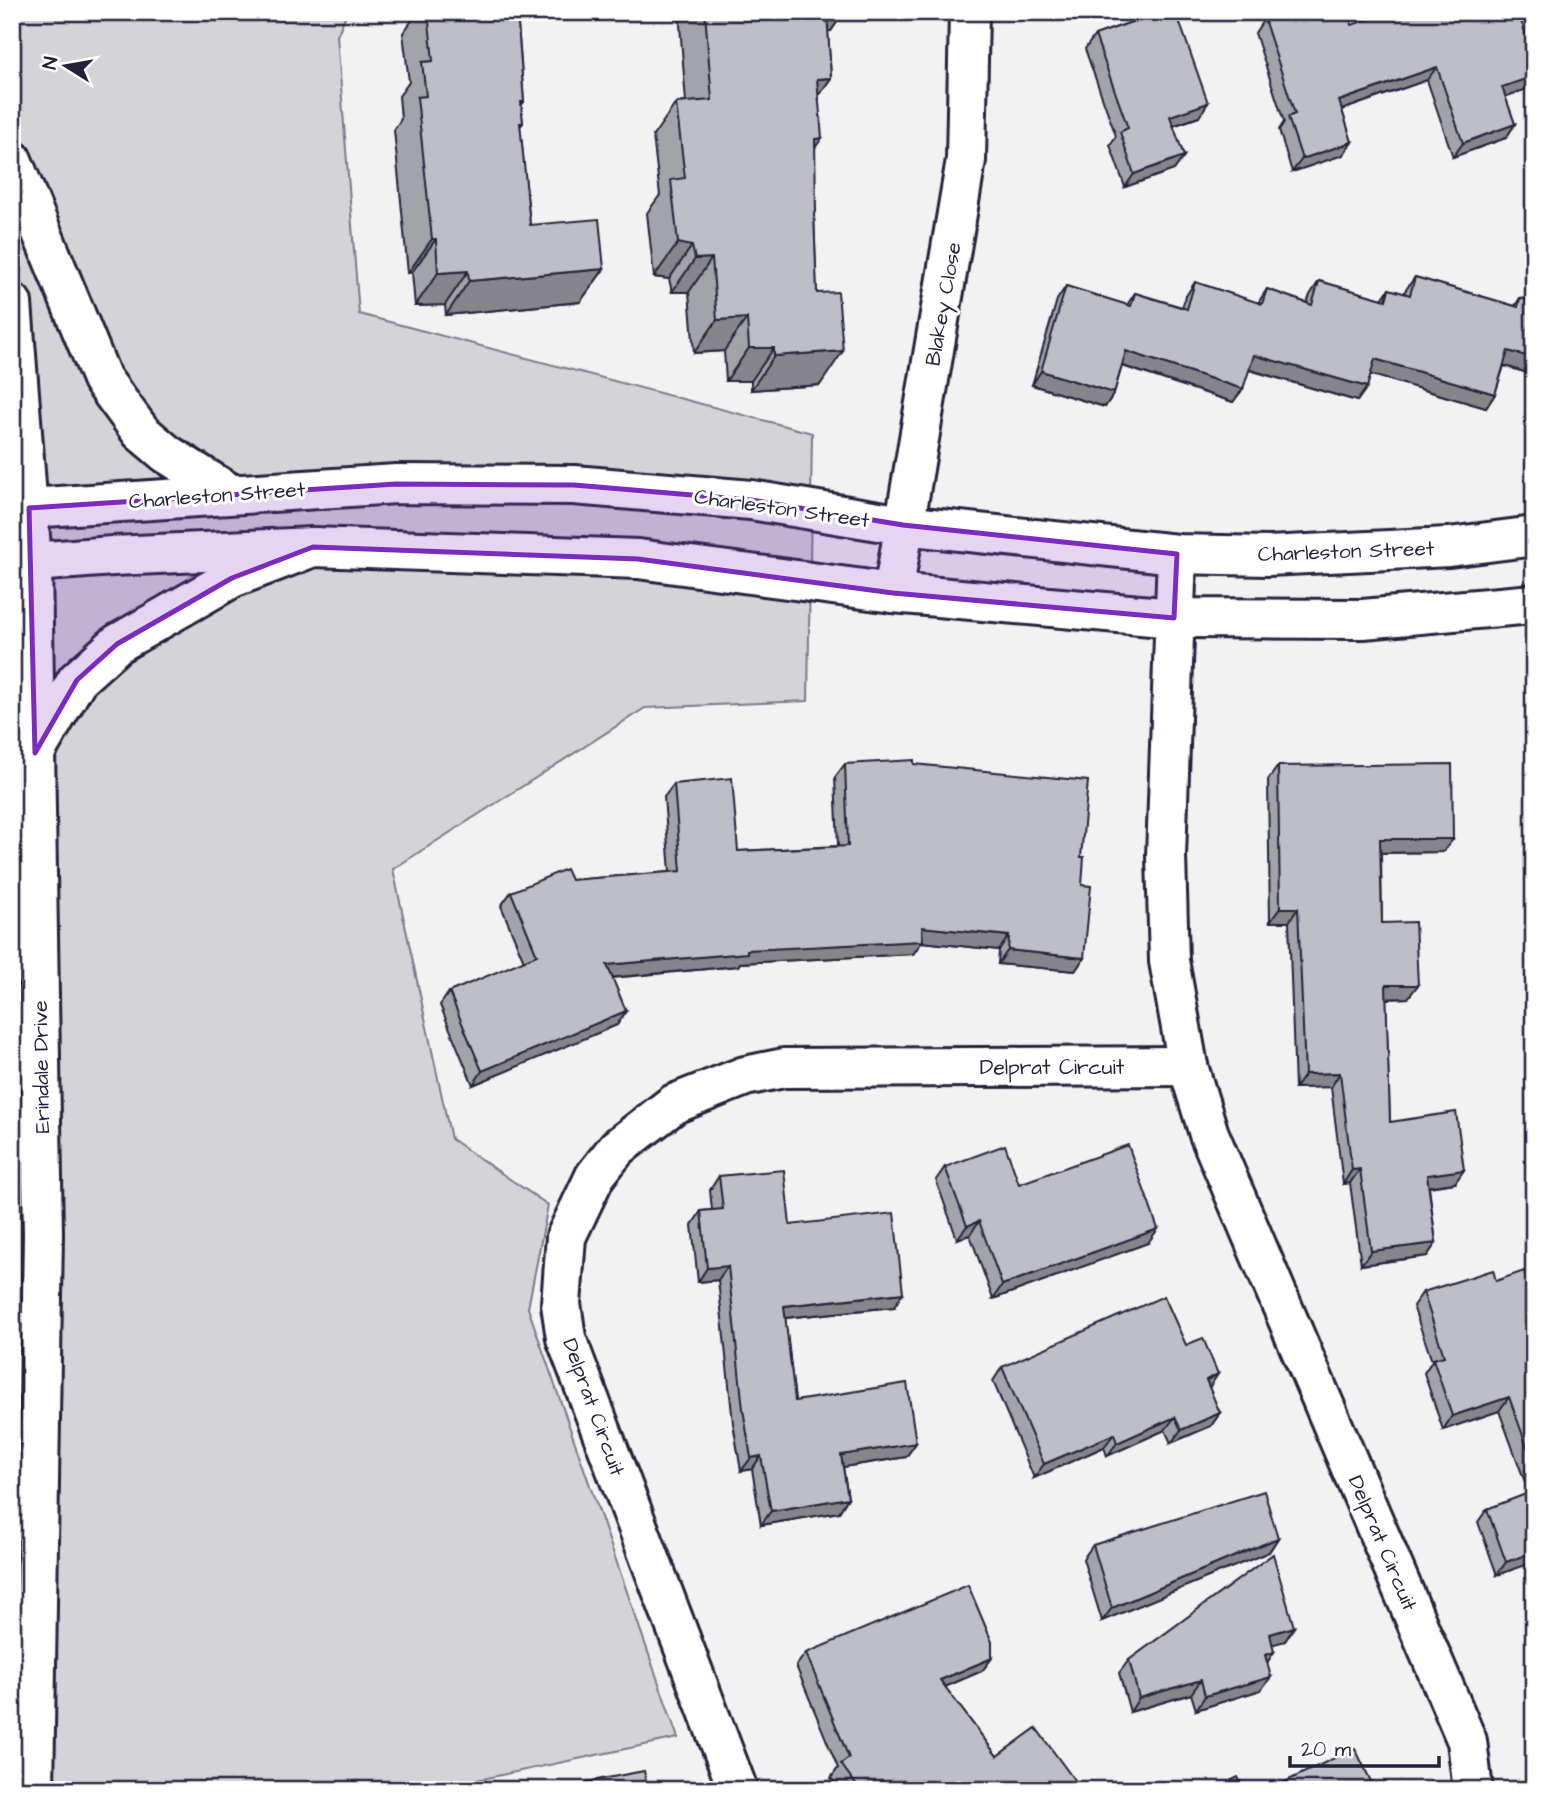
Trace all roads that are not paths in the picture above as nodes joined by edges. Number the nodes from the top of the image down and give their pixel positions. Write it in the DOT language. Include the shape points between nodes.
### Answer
graph roads {
  1 [pos="969,12"];
  2 [pos="12,160"];
  3 [pos="12,303"];
  4 [pos="231,494"];
  5 [pos="29,508"];
  6 [pos="904,525"];
  7 [pos="1534,536"];
  8 [pos="313,547"];
  9 [pos="1177,554"];
  10 [pos="32,562"];
  11 [pos="893,593"];
  12 [pos="1534,604"];
  13 [pos="1174,618"];
  14 [pos="35,753"];
  15 [pos="1188,1066"];
  16 [pos="34,1790"];
  17 [pos="738,1790"];
  18 [pos="1473,1790"];
  1 -- 6 [label="street, Blakey Close" via="966,160"];
  2 -- 4 [label="street" via="102,379 141,432"];
  3 -- 5 [label="street, Erindale Drive"];
  4 -- 5 [label="street, Charleston Street"];
  4 -- 6 [label="street, Charleston Street" via="396,484 574,485 751,500"];
  5 -- 10 [label="street, Erindale Drive"];
  6 -- 9 [label="street, Charleston Street"];
  6 -- 11 [label="street, Blakey Close"];
  7 -- 9 [label="street, Charleston Street" via="1449,547 1268,556"];
  8 -- 10 [label="street"];
  8 -- 11 [label="street" via="638,559"];
  8 -- 14 [label="street" via="232,578 117,644 77,680"];
  9 -- 13 [label="street, Delprat Circuit"];
  10 -- 14 [label="street, Erindale Drive"];
  11 -- 13 [label="street"];
  12 -- 13 [label="street" via="1363,619"];
  13 -- 15 [label="street, Delprat Circuit" via="1166,856 1169,961"];
  14 -- 16 [label="street, Erindale Drive" via="43,1234"];
  15 -- 17 [label="street, Delprat Circuit" via="785,1068 745,1076 674,1104 617,1149 595,1176 566,1237 561,1304 566,1338"];
  15 -- 18 [label="street, Delprat Circuit" via="1209,1133 1467,1741"];
}
